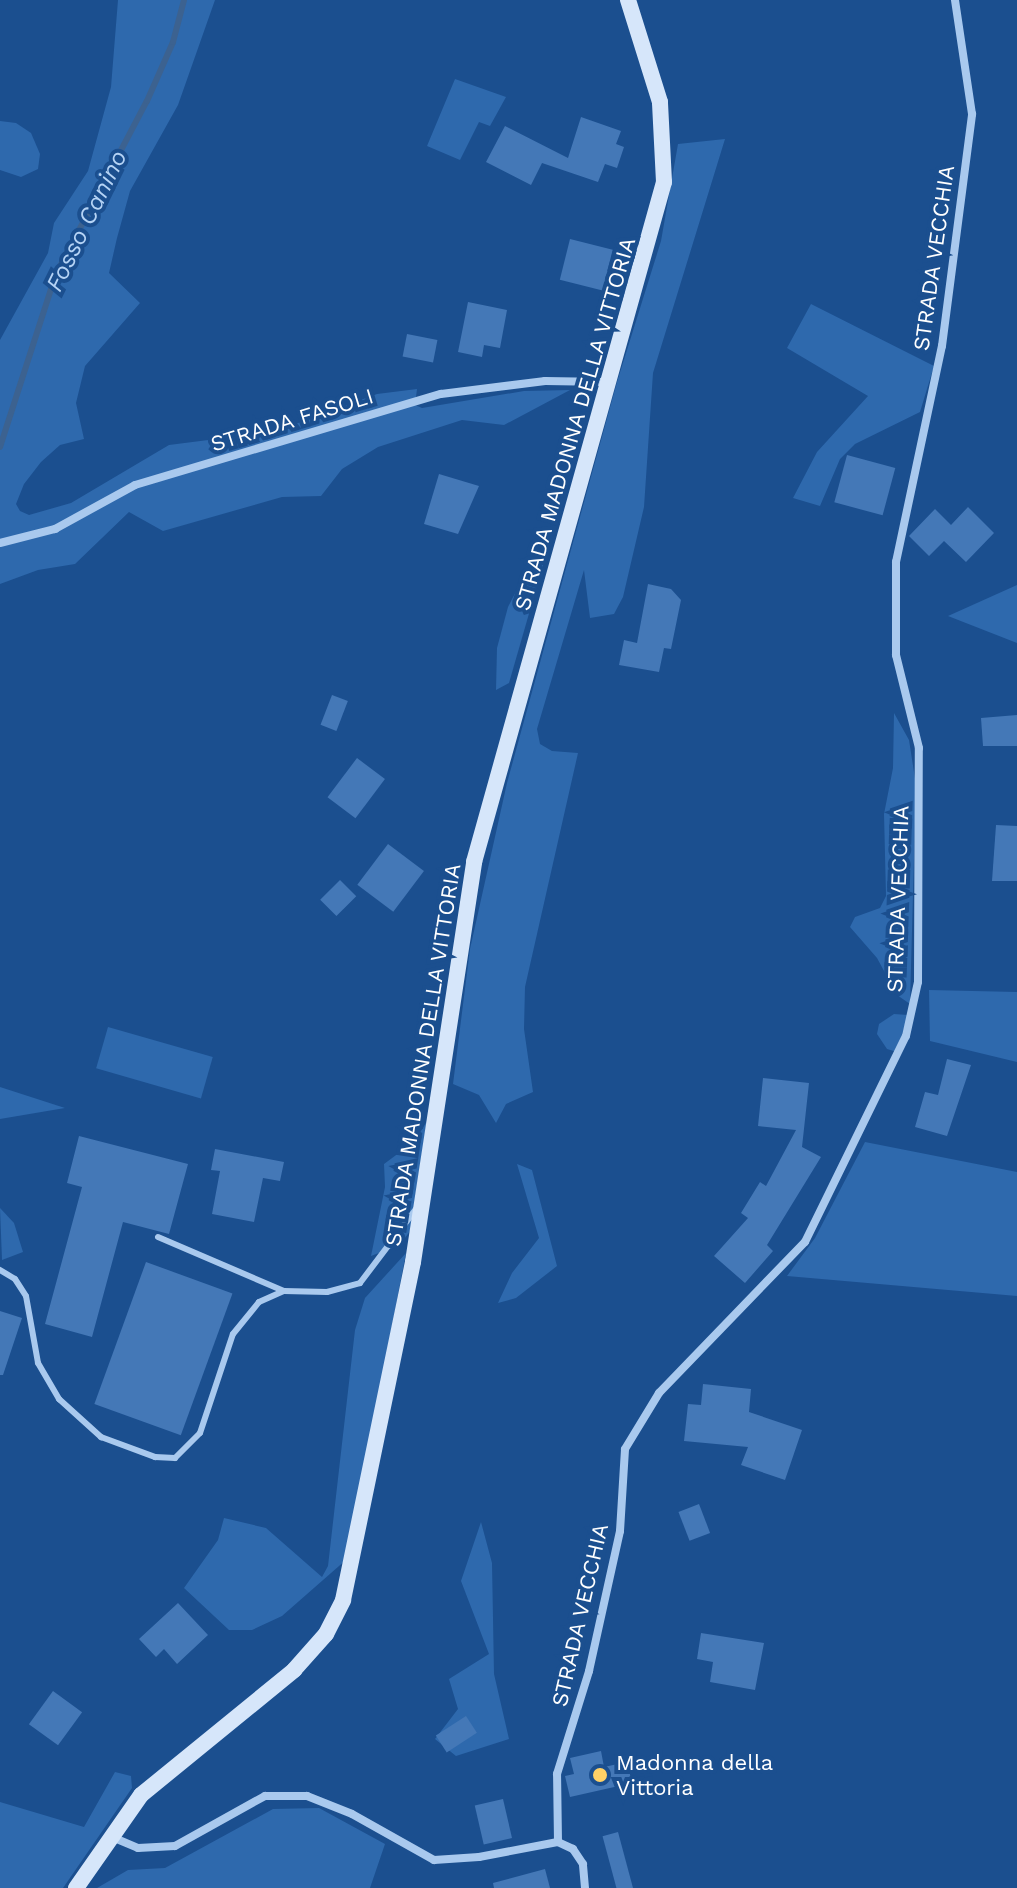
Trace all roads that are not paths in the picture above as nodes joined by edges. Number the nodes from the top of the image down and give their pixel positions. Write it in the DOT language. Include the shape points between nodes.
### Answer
graph roads {
  1 [pos="628,0"];
  2 [pos="955,0"];
  3 [pos="609,382"];
  4 [pos="0,543"];
  5 [pos="423,1202"];
  6 [pos="158,1237"];
  7 [pos="0,1270"];
  8 [pos="284,1291"];
  9 [pos="112,1837"];
  10 [pos="558,1842"];
  11 [pos="76,1888"];
  12 [pos="585,1888"];
  1 -- 3 [label="street, STRADA MADONNA DELLA VITTORIA" via="660,102 664,182"];
  2 -- 10 [label="street, STRADA VECCHIA" via="972,114 942,346 896,562 896,655 919,748 918,982 906,1036 805,1242 659,1393 625,1449 620,1531 589,1671 557,1774"];
  3 -- 4 [label="street, STRADA FASOLI" via="545,381 441,394 153,479 55,529"];
  3 -- 5 [label="street, STRADA MADONNA DELLA VITTORIA" via="474,862"];
  5 -- 8 [label="lane" via="360,1283 327,1292"];
  5 -- 9 [label="street, STRADA MADONNA DELLA VITTORIA" via="351,1572 334,1620 294,1670 158,1777"];
  6 -- 8 [label="lane"];
  7 -- 8 [label="lane" via="15,1279 26,1296 38,1363 59,1399 101,1437 155,1457 175,1458 200,1433 233,1334 259,1302"];
  9 -- 10 [label="street" via="138,1848 175,1846 265,1796 307,1796 352,1814 434,1860"];
  9 -- 11 [label="street, STRADA MADONNA DELLA VITTORIA"];
  10 -- 12 [label="street" via="573,1849 583,1864"];
}
